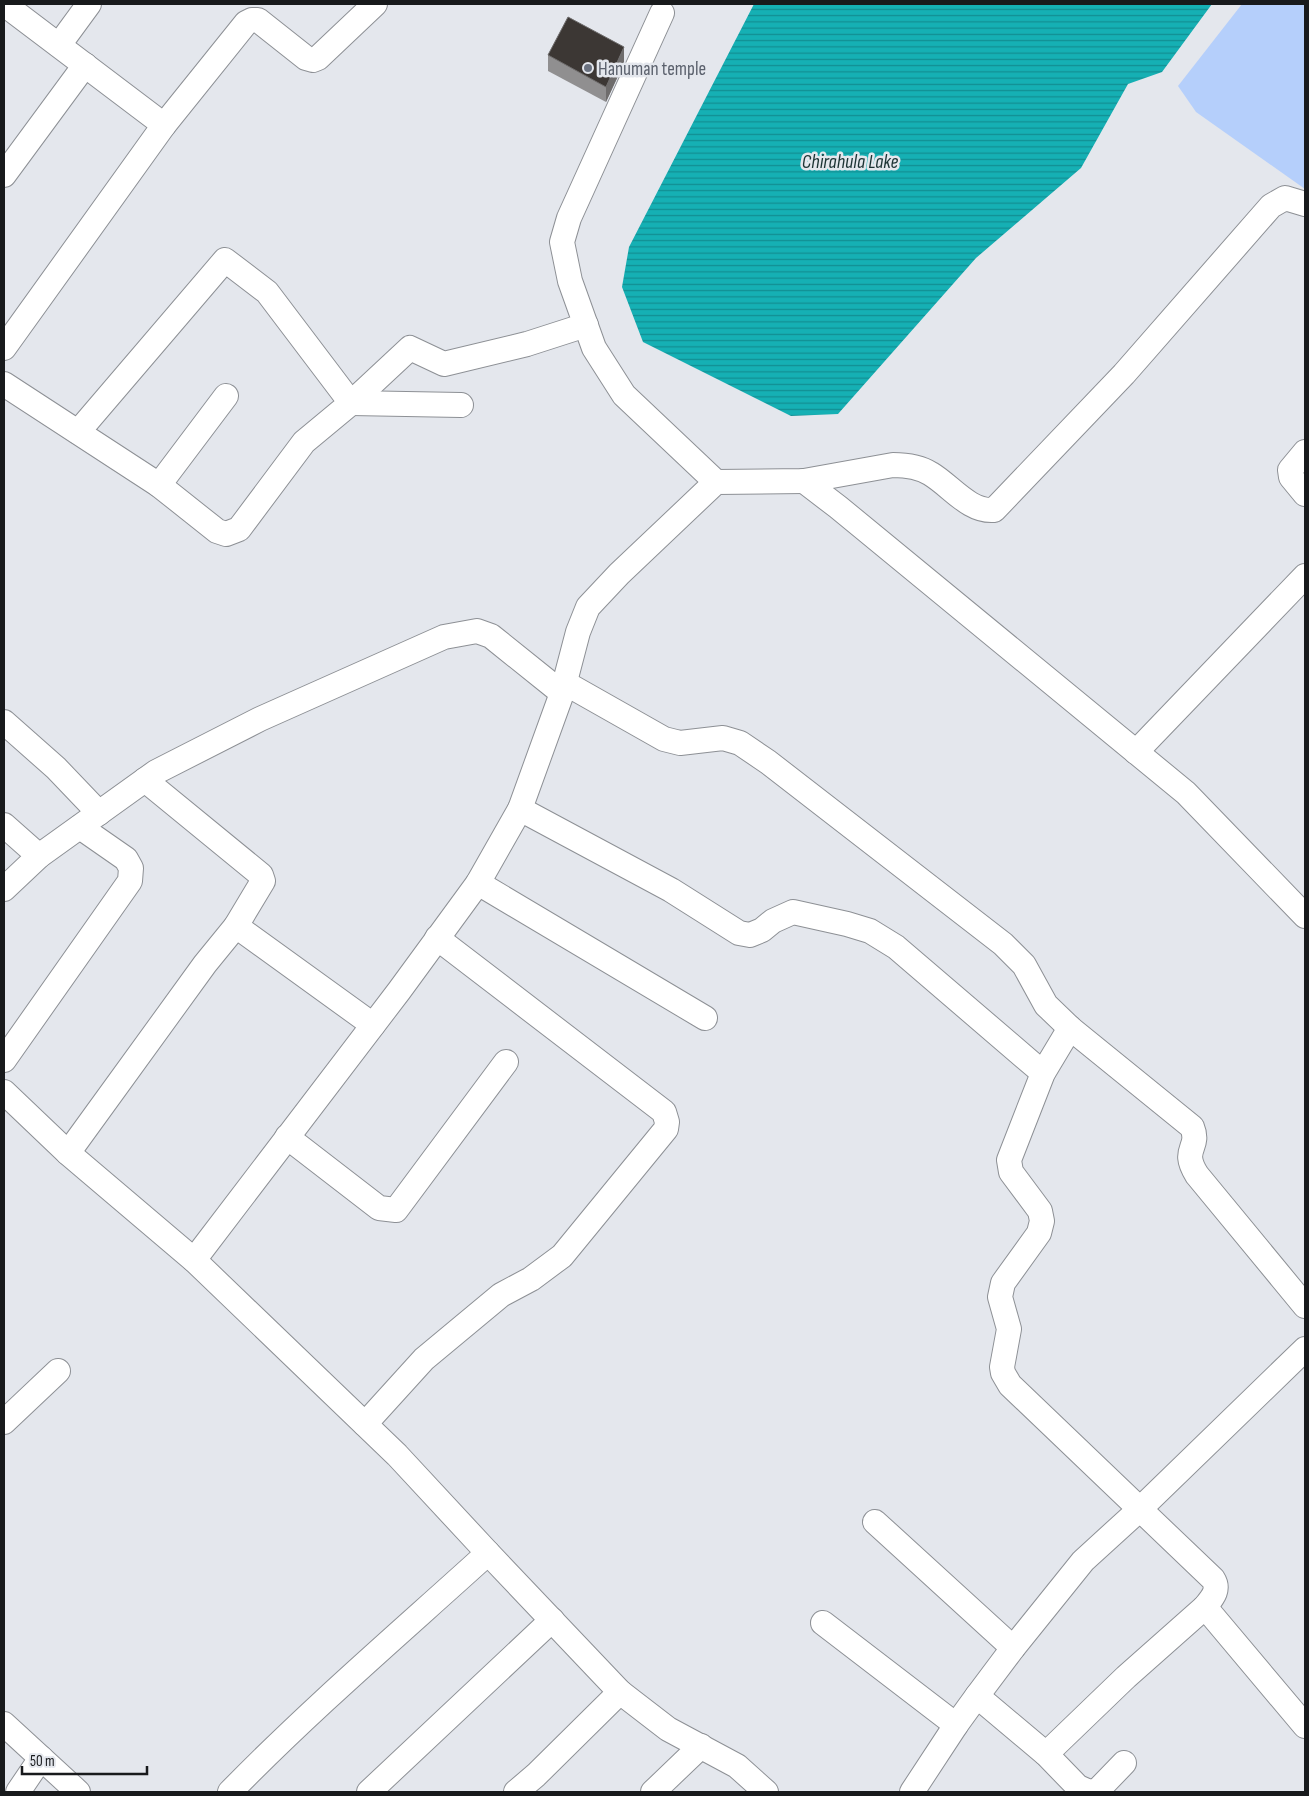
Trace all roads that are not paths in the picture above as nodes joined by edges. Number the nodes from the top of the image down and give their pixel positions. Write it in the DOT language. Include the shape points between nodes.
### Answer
graph roads {
  1 [pos="4,4"];
  2 [pos="89,4"];
  3 [pos="375,4"];
  4 [pos="660,7"];
  5 [pos="59,45"];
  6 [pos="85,65"];
  7 [pos="164,125"];
  8 [pos="4,175"];
  9 [pos="1305,204"];
  10 [pos="586,325"];
  11 [pos="4,348"];
  12 [pos="4,384"];
  13 [pos="226,396"];
  14 [pos="351,403"];
  15 [pos="461,404"];
  16 [pos="78,432"];
  17 [pos="1305,452"];
  18 [pos="804,481"];
  19 [pos="716,482"];
  20 [pos="159,485"];
  21 [pos="1305,494"];
  22 [pos="1305,576"];
  23 [pos="563,688"];
  24 [pos="4,722"];
  25 [pos="1136,752"];
  26 [pos="145,780"];
  27 [pos="520,808"];
  28 [pos="99,813"];
  29 [pos="4,825"];
  30 [pos="80,827"];
  31 [pos="39,856"];
  32 [pos="478,883"];
  33 [pos="4,889"];
  34 [pos="1305,916"];
  35 [pos="236,926"];
  36 [pos="438,938"];
  37 [pos="705,1018"];
  38 [pos="373,1025"];
  39 [pos="1070,1028"];
  40 [pos="4,1060"];
  41 [pos="506,1062"];
  42 [pos="1043,1073"];
  43 [pos="4,1092"];
  44 [pos="287,1137"];
  45 [pos="68,1154"];
  46 [pos="194,1260"];
  47 [pos="1305,1306"];
  48 [pos="1305,1349"];
  49 [pos="58,1372"];
  50 [pos="4,1422"];
  51 [pos="365,1424"];
  52 [pos="1140,1509"];
  53 [pos="875,1522"];
  54 [pos="488,1553"];
  55 [pos="1205,1607"];
  56 [pos="552,1620"];
  57 [pos="823,1623"];
  58 [pos="1013,1648"];
  59 [pos="620,1692"];
  60 [pos="977,1696"];
  61 [pos="4,1724"];
  62 [pos="956,1726"];
  63 [pos="1305,1726"];
  64 [pos="701,1746"];
  65 [pos="1046,1754"];
  66 [pos="41,1758"];
  67 [pos="1124,1763"];
  68 [pos="18,1792"];
  69 [pos="78,1792"];
  70 [pos="230,1792"];
  71 [pos="369,1792"];
  72 [pos="516,1792"];
  73 [pos="653,1792"];
  74 [pos="766,1792"];
  75 [pos="912,1792"];
  1 -- 5 [label="street"];
  2 -- 5 [label="street"];
  3 -- 7 [label="street" via="313,60 258,20 246,23"];
  4 -- 10 [label="street" via="569,218 562,242 570,282"];
  5 -- 6 [label="street"];
  6 -- 7 [label="street"];
  6 -- 8 [label="street"];
  7 -- 11 [label="street"];
  9 -- 18 [label="street" via="1284,198 1272,206 1124,374 994,510 976,507 930,473 904,465"];
  10 -- 14 [label="street" via="527,344 444,364 410,348"];
  10 -- 19 [label="street" via="594,348 624,394"];
  12 -- 16 [label="street"];
  13 -- 20 [label="street"];
  14 -- 15 [label="street"];
  14 -- 16 [label="street" via="267,292 225,260"];
  14 -- 20 [label="street" via="304,442 239,529 226,534 217,531"];
  16 -- 20 [label="street"];
  17 -- 21 [label="street" via="1290,470 1291,478"];
  18 -- 19 [label="street"];
  18 -- 25 [label="street"];
  19 -- 23 [label="street" via="588,607"];
  22 -- 25 [label="street"];
  23 -- 26 [label="street" via="491,636 477,631 444,637 260,719"];
  23 -- 27 [label="street"];
  23 -- 39 [label="street" via="664,739 680,743 723,738 740,743 1003,944 1024,965 1046,1005"];
  24 -- 28 [label="street" via="56,768"];
  25 -- 34 [label="street" via="1186,793"];
  26 -- 28 [label="street"];
  26 -- 35 [label="street" via="261,875 263,881"];
  27 -- 32 [label="street"];
  27 -- 42 [label="street" via="671,890 739,933 750,936 793,912 870,931 896,947"];
  28 -- 30 [label="street"];
  29 -- 31 [label="street"];
  30 -- 31 [label="street"];
  30 -- 40 [label="street" via="126,859 131,868 130,881"];
  31 -- 33 [label="street"];
  32 -- 36 [label="street"];
  32 -- 37 [label="street"];
  35 -- 38 [label="street"];
  35 -- 45 [label="street"];
  36 -- 38 [label="street"];
  36 -- 51 [label="street" via="664,1112 668,1122 666,1129 562,1256 532,1279 501,1295 424,1359"];
  38 -- 44 [label="street"];
  39 -- 42 [label="street"];
  39 -- 47 [label="street" via="1192,1127 1196,1137 1189,1157 1194,1170"];
  41 -- 44 [label="street" via="396,1210 379,1208"];
  42 -- 52 [label="street" via="1009,1160 1011,1172 1040,1211 1042,1221 1038,1234 1003,1283 1000,1298 1009,1329 1003,1374 1010,1385"];
  43 -- 45 [label="street"];
  44 -- 46 [label="street"];
  45 -- 46 [label="street"];
  46 -- 51 [label="street"];
  48 -- 52 [label="street"];
  49 -- 50 [label="street"];
  51 -- 54 [label="street"];
  52 -- 55 [label="street" via="1213,1578 1216,1591"];
  52 -- 58 [label="street" via="1082,1560"];
  53 -- 58 [label="street"];
  54 -- 56 [label="street"];
  54 -- 70 [label="street" via="320,1703"];
  55 -- 63 [label="street"];
  55 -- 65 [label="street"];
  56 -- 59 [label="street"];
  56 -- 71 [label="street"];
  57 -- 62 [label="street"];
  58 -- 60 [label="street"];
  59 -- 64 [label="street" via="668,1728"];
  59 -- 72 [label="street"];
  60 -- 62 [label="street"];
  60 -- 65 [label="street"];
  61 -- 66 [label="street"];
  62 -- 75 [label="street"];
  64 -- 73 [label="street"];
  64 -- 74 [label="street" via="737,1766"];
  65 -- 67 [label="street" via="1087,1791 1096,1792"];
  66 -- 68 [label="street"];
  66 -- 69 [label="street"];
}
